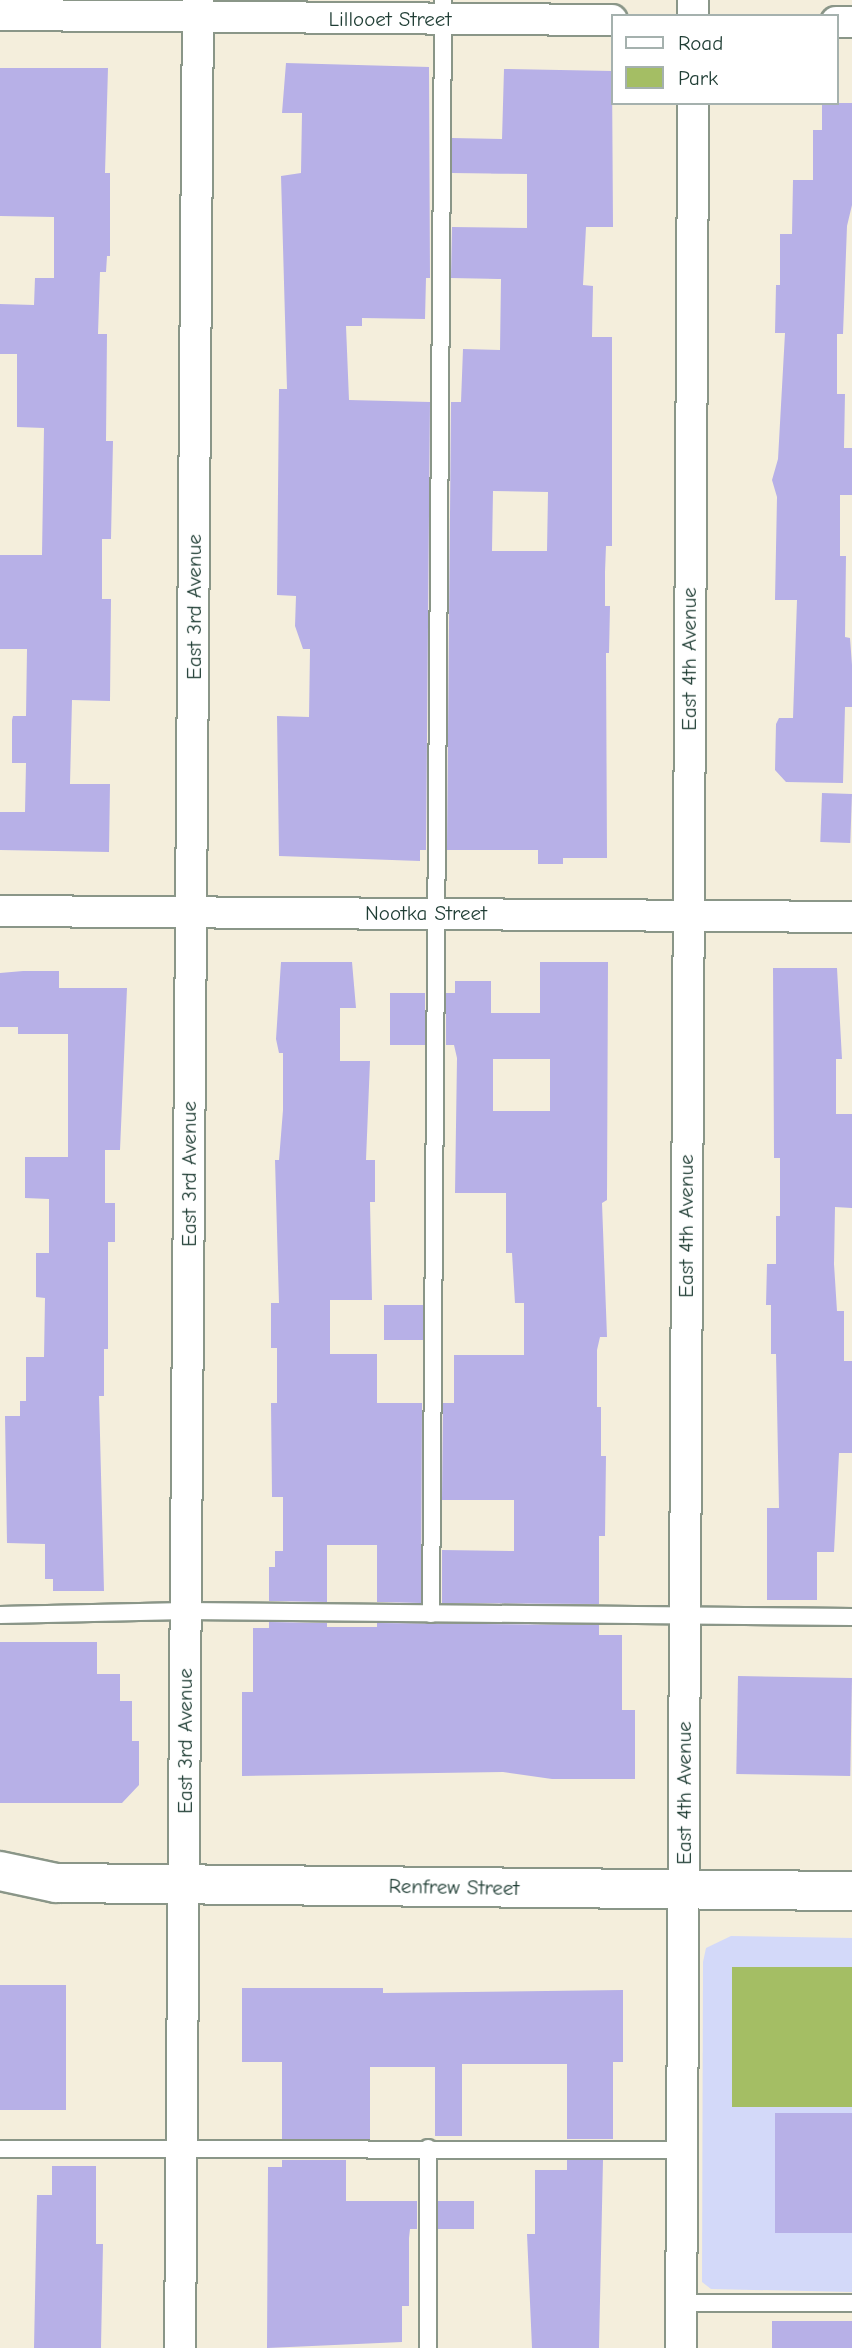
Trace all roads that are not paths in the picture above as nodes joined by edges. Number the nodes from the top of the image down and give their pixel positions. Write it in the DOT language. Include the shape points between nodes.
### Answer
graph roads {
  1 [pos="198,8"];
  2 [pos="443,10"];
  3 [pos="0,15"];
  4 [pos="610,20"];
  5 [pos="693,105"];
  6 [pos="0,911"];
  7 [pos="439,912"];
  8 [pos="191,915"];
  9 [pos="686,916"];
  10 [pos="852,917"];
  11 [pos="186,1611"];
  12 [pos="431,1614"];
  13 [pos="0,1615"];
  14 [pos="685,1617"];
  15 [pos="852,1618"];
  16 [pos="0,1871"];
  17 [pos="56,1883"];
  18 [pos="184,1885"];
  19 [pos="684,1890"];
  20 [pos="852,1891"];
  21 [pos="0,1896"];
  22 [pos="428,2148"];
  23 [pos="0,2149"];
  24 [pos="181,2150"];
  25 [pos="682,2150"];
  26 [pos="681,2303"];
  27 [pos="852,2303"];
  28 [pos="180,2348"];
  29 [pos="428,2348"];
  30 [pos="681,2348"];
  1 -- 2 [label="street, Lillooet Street"];
  1 -- 3 [label="street, Lillooet Street"];
  1 -- 8 [label="street, East 3rd Avenue"];
  2 -- 4 [label="street, Lillooet Street"];
  2 -- 7 [label="lane"];
  5 -- 9 [label="street, East 4th Avenue"];
  6 -- 8 [label="street, Nootka Street"];
  7 -- 8 [label="street, Nootka Street"];
  7 -- 9 [label="street, Nootka Street"];
  7 -- 12 [label="lane"];
  8 -- 11 [label="street, East 3rd Avenue"];
  9 -- 10 [label="street, Nootka Street"];
  9 -- 14 [label="street, East 4th Avenue"];
  11 -- 12 [label="lane"];
  11 -- 13 [label="lane"];
  11 -- 18 [label="street, East 3rd Avenue"];
  12 -- 14 [label="lane"];
  14 -- 15 [label="lane"];
  14 -- 19 [label="street, East 4th Avenue"];
  16 -- 17 [label="street, Renfrew Street"];
  17 -- 18 [label="street, Renfrew Street"];
  17 -- 21 [label="street, Renfrew Street"];
  18 -- 19 [label="street, Renfrew Street"];
  18 -- 24 [label="street, East 3rd Avenue"];
  19 -- 20 [label="street, Renfrew Street"];
  19 -- 25 [label="street, East 4th Avenue"];
  22 -- 24 [label="lane"];
  22 -- 25 [label="lane"];
  22 -- 29 [label="lane"];
  23 -- 24 [label="lane"];
  24 -- 28 [label="street, East 3rd Avenue"];
  25 -- 26 [label="street, East 4th Avenue"];
  26 -- 27 [label="lane"];
  26 -- 30 [label="street, East 4th Avenue"];
}
